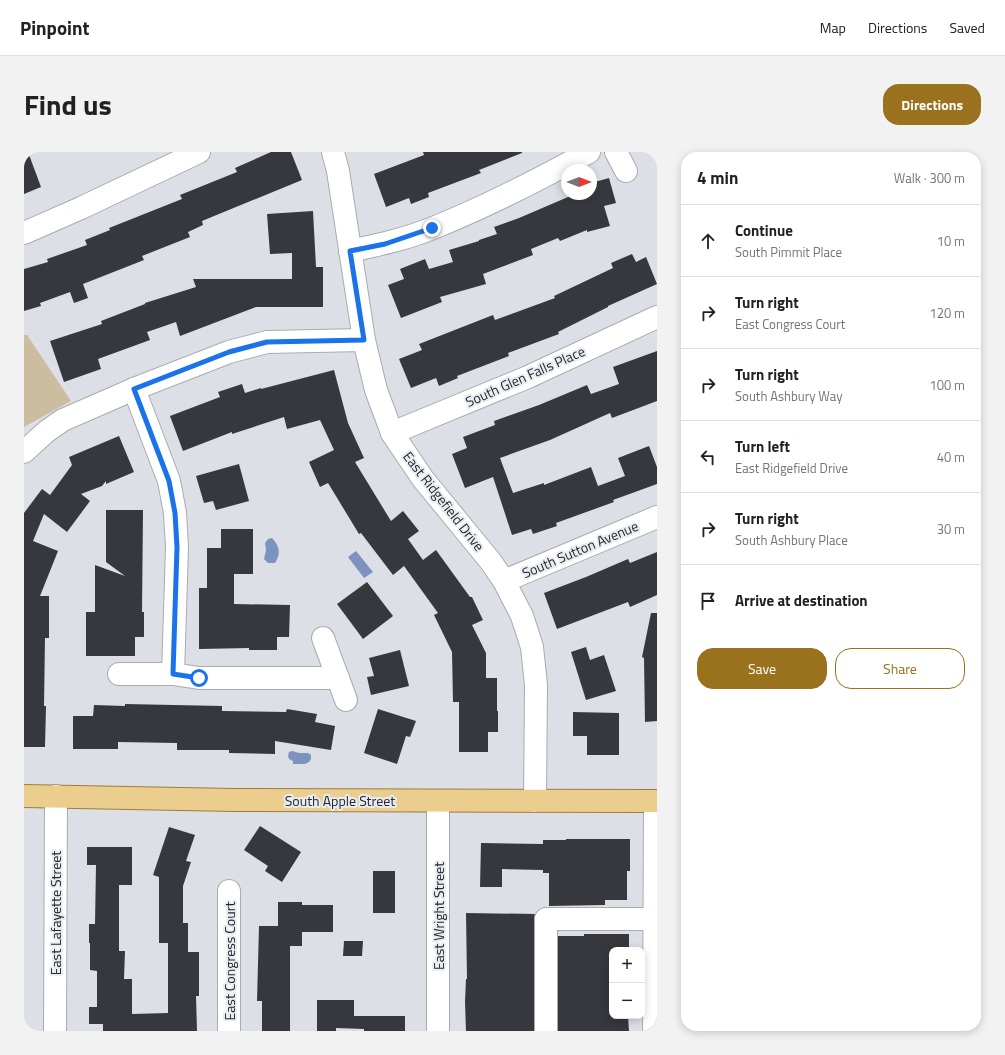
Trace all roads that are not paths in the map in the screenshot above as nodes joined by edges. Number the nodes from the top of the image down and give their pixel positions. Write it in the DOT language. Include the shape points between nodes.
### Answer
graph roads {
  1 [pos="200,152"];
  2 [pos="333,152"];
  3 [pos="589,152"];
  4 [pos="616,152"];
  5 [pos="626,172"];
  6 [pos="24,233"];
  7 [pos="350,251"];
  8 [pos="657,317"];
  9 [pos="364,340"];
  10 [pos="134,389"];
  11 [pos="392,433"];
  12 [pos="24,452"];
  13 [pos="657,517"];
  14 [pos="504,581"];
  15 [pos="323,638"];
  16 [pos="119,674"];
  17 [pos="173,674"];
  18 [pos="338,678"];
  19 [pos="346,700"];
  20 [pos="24,796"];
  21 [pos="56,796"];
  22 [pos="438,801"];
  23 [pos="535,801"];
  24 [pos="656,801"];
  25 [pos="229,892"];
  26 [pos="655,919"];
  27 [pos="55,1031"];
  28 [pos="229,1031"];
  29 [pos="438,1031"];
  30 [pos="546,1031"];
  31 [pos="654,1031"];
  1 -- 6 [label="street"];
  2 -- 7 [label="street, East Ridgefield Drive"];
  3 -- 7 [label="street" via="534,182 432,228 385,244"];
  4 -- 5 [label="street"];
  7 -- 9 [label="street, East Ridgefield Drive"];
  8 -- 11 [label="street, South Glen Falls Place" via="528,377"];
  9 -- 10 [label="street" via="267,342 229,352"];
  9 -- 11 [label="street, East Ridgefield Drive" via="376,390"];
  10 -- 12 [label="street" via="64,420 47,431"];
  10 -- 17 [label="street" via="169,481 175,513 177,547"];
  11 -- 14 [label="street, East Ridgefield Drive" via="423,479"];
  13 -- 14 [label="street, South Sutton Avenue"];
  14 -- 23 [label="street, East Ridgefield Drive" via="522,616 532,647 536,685"];
  15 -- 18 [label="street"];
  16 -- 17 [label="street"];
  17 -- 18 [label="street" via="199,678"];
  18 -- 19 [label="street"];
  20 -- 21 [label="main road, South Apple Street"];
  21 -- 22 [label="main road, South Apple Street"];
  21 -- 27 [label="street, East Lafayette Street"];
  22 -- 23 [label="main road, South Apple Street"];
  22 -- 29 [label="street, East Wright Street"];
  23 -- 24 [label="main road, South Apple Street"];
  24 -- 26 [label="street"];
  25 -- 28 [label="street, East Congress Court"];
  26 -- 30 [label="street" via="546,919"];
  26 -- 31 [label="street"];
}
